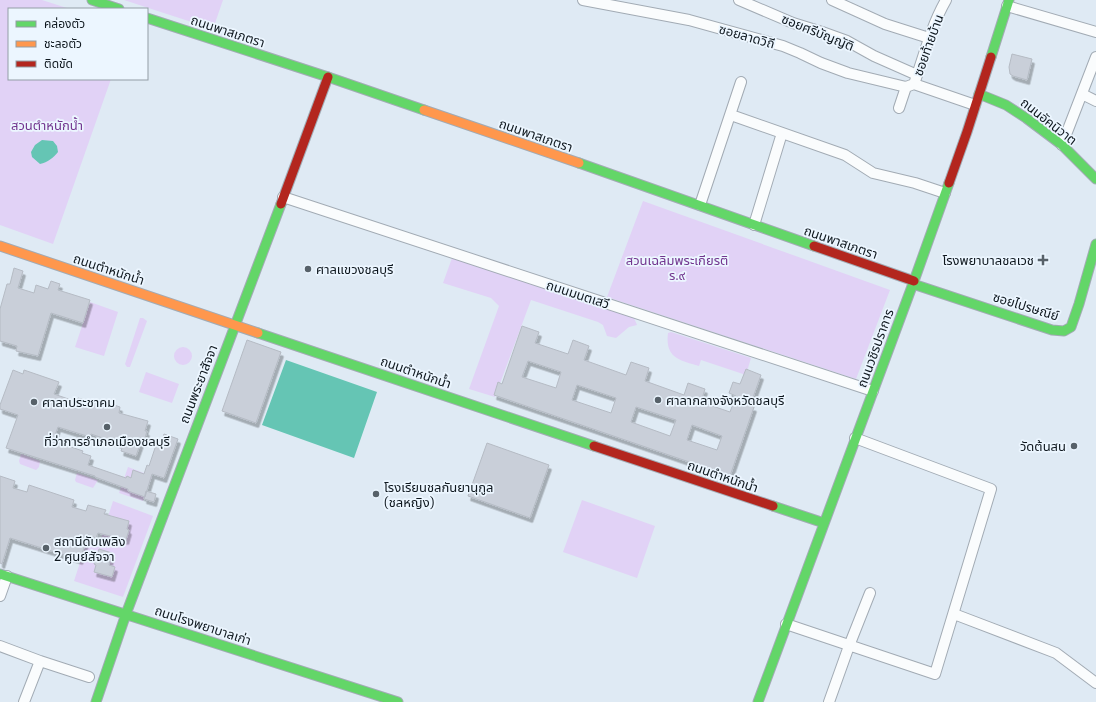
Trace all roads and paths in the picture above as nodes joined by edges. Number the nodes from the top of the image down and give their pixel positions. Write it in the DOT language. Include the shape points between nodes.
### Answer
graph roads {
  1 [pos="92,0"];
  2 [pos="583,0"];
  3 [pos="739,0"];
  4 [pos="832,0"];
  5 [pos="944,1"];
  6 [pos="1008,3"];
  7 [pos="119,6"];
  8 [pos="148,18"];
  9 [pos="1096,32"];
  10 [pos="929,38"];
  11 [pos="1096,57"];
  12 [pos="328,77"];
  13 [pos="741,82"];
  14 [pos="912,82"];
  15 [pos="979,94"];
  16 [pos="1082,94"];
  17 [pos="1096,101"];
  18 [pos="975,105"];
  19 [pos="899,108"];
  20 [pos="731,115"];
  21 [pos="782,133"];
  22 [pos="1062,145"];
  23 [pos="1096,179"];
  24 [pos="944,193"];
  25 [pos="284,197"];
  26 [pos="700,205"];
  27 [pos="754,225"];
  28 [pos="1096,244"];
  29 [pos="0,246"];
  30 [pos="914,282"];
  31 [pos="236,325"];
  32 [pos="872,391"];
  33 [pos="855,438"];
  34 [pos="824,523"];
  35 [pos="4,575"];
  36 [pos="870,593"];
  37 [pos="0,596"];
  38 [pos="126,614"];
  39 [pos="954,614"];
  40 [pos="786,624"];
  41 [pos="0,646"];
  42 [pos="849,646"];
  43 [pos="40,661"];
  44 [pos="90,677"];
  45 [pos="1096,683"];
  46 [pos="24,702"];
  47 [pos="96,702"];
  48 [pos="398,702"];
  49 [pos="758,702"];
  50 [pos="829,702"];
  1 -- 7 [label="street"];
  2 -- 14 [label="street, ซอยลาดวิถี" via="689,20 783,46 848,73"];
  3 -- 14 [label="street, ซอยศรีบัญญัติ" via="793,23 847,41"];
  4 -- 10 [label="street" via="885,24"];
  5 -- 10 [label="street, ซอยท้ายบ้าน"];
  6 -- 9 [label="street"];
  6 -- 15 [label="street, ถนนวชิรปราการ"];
  8 -- 12 [label="street, ถนนพาสเภตรา"];
  10 -- 14 [label="street, ซอยท้ายบ้าน"];
  11 -- 16 [label="street"];
  12 -- 25 [label="street, ถนนพระยาสัจจา"];
  12 -- 26 [label="street, ถนนพาสเภตรา"];
  13 -- 20 [label="street"];
  14 -- 18 [label="street, ซอยลาดวิถี"];
  14 -- 19 [label="street, ซอยท้ายบ้าน"];
  15 -- 18 [label="street, ถนนวชิรปราการ"];
  15 -- 22 [label="street, ถนนอัคนิวาต" via="1006,105"];
  16 -- 17 [label="street"];
  16 -- 22 [label="street"];
  18 -- 24 [label="street, ถนนวชิรปราการ"];
  20 -- 21 [label="street"];
  20 -- 26 [label="street"];
  21 -- 24 [label="street" via="845,155 873,173"];
  21 -- 27 [label="street"];
  22 -- 23 [label="street, ถนนอัคนิวาต"];
  24 -- 30 [label="street, ถนนวชิรปราการ"];
  25 -- 31 [label="street, ถนนพระยาสัจจา"];
  25 -- 32 [label="street, ถนนมนตเสวี"];
  26 -- 27 [label="street, ถนนพาสเภตรา"];
  27 -- 30 [label="street, ถนนพาสเภตรา"];
  28 -- 30 [label="street, ซอยไปรษณีย์" via="1080,304 1071,327 1064,331 1052,330"];
  29 -- 31 [label="street, ถนนตำหนักน้ำ"];
  30 -- 32 [label="street, ถนนวชิรปราการ"];
  31 -- 34 [label="street, ถนนตำหนักน้ำ"];
  31 -- 38 [label="street, ถนนพระยาสัจจา"];
  32 -- 33 [label="street, ถนนวชิรปราการ"];
  33 -- 34 [label="street, ถนนวชิรปราการ"];
  33 -- 39 [label="street" via="991,489"];
  34 -- 40 [label="street, ถนนวชิรปราการ"];
  35 -- 37 [label="street"];
  35 -- 38 [label="street, ถนนโรงพยาบาลเก่า"];
  36 -- 42 [label="street"];
  38 -- 47 [label="street, ถนนพระยาสัจจา"];
  38 -- 48 [label="street, ถนนโรงพยาบาลเก่า"];
  39 -- 42 [label="street" via="935,674"];
  39 -- 45 [label="street" via="1056,653"];
  40 -- 42 [label="street"];
  40 -- 49 [label="street, ถนนวชิรปราการ"];
  41 -- 43 [label="street"];
  42 -- 50 [label="street"];
  43 -- 44 [label="street"];
  43 -- 46 [label="street"];
}
